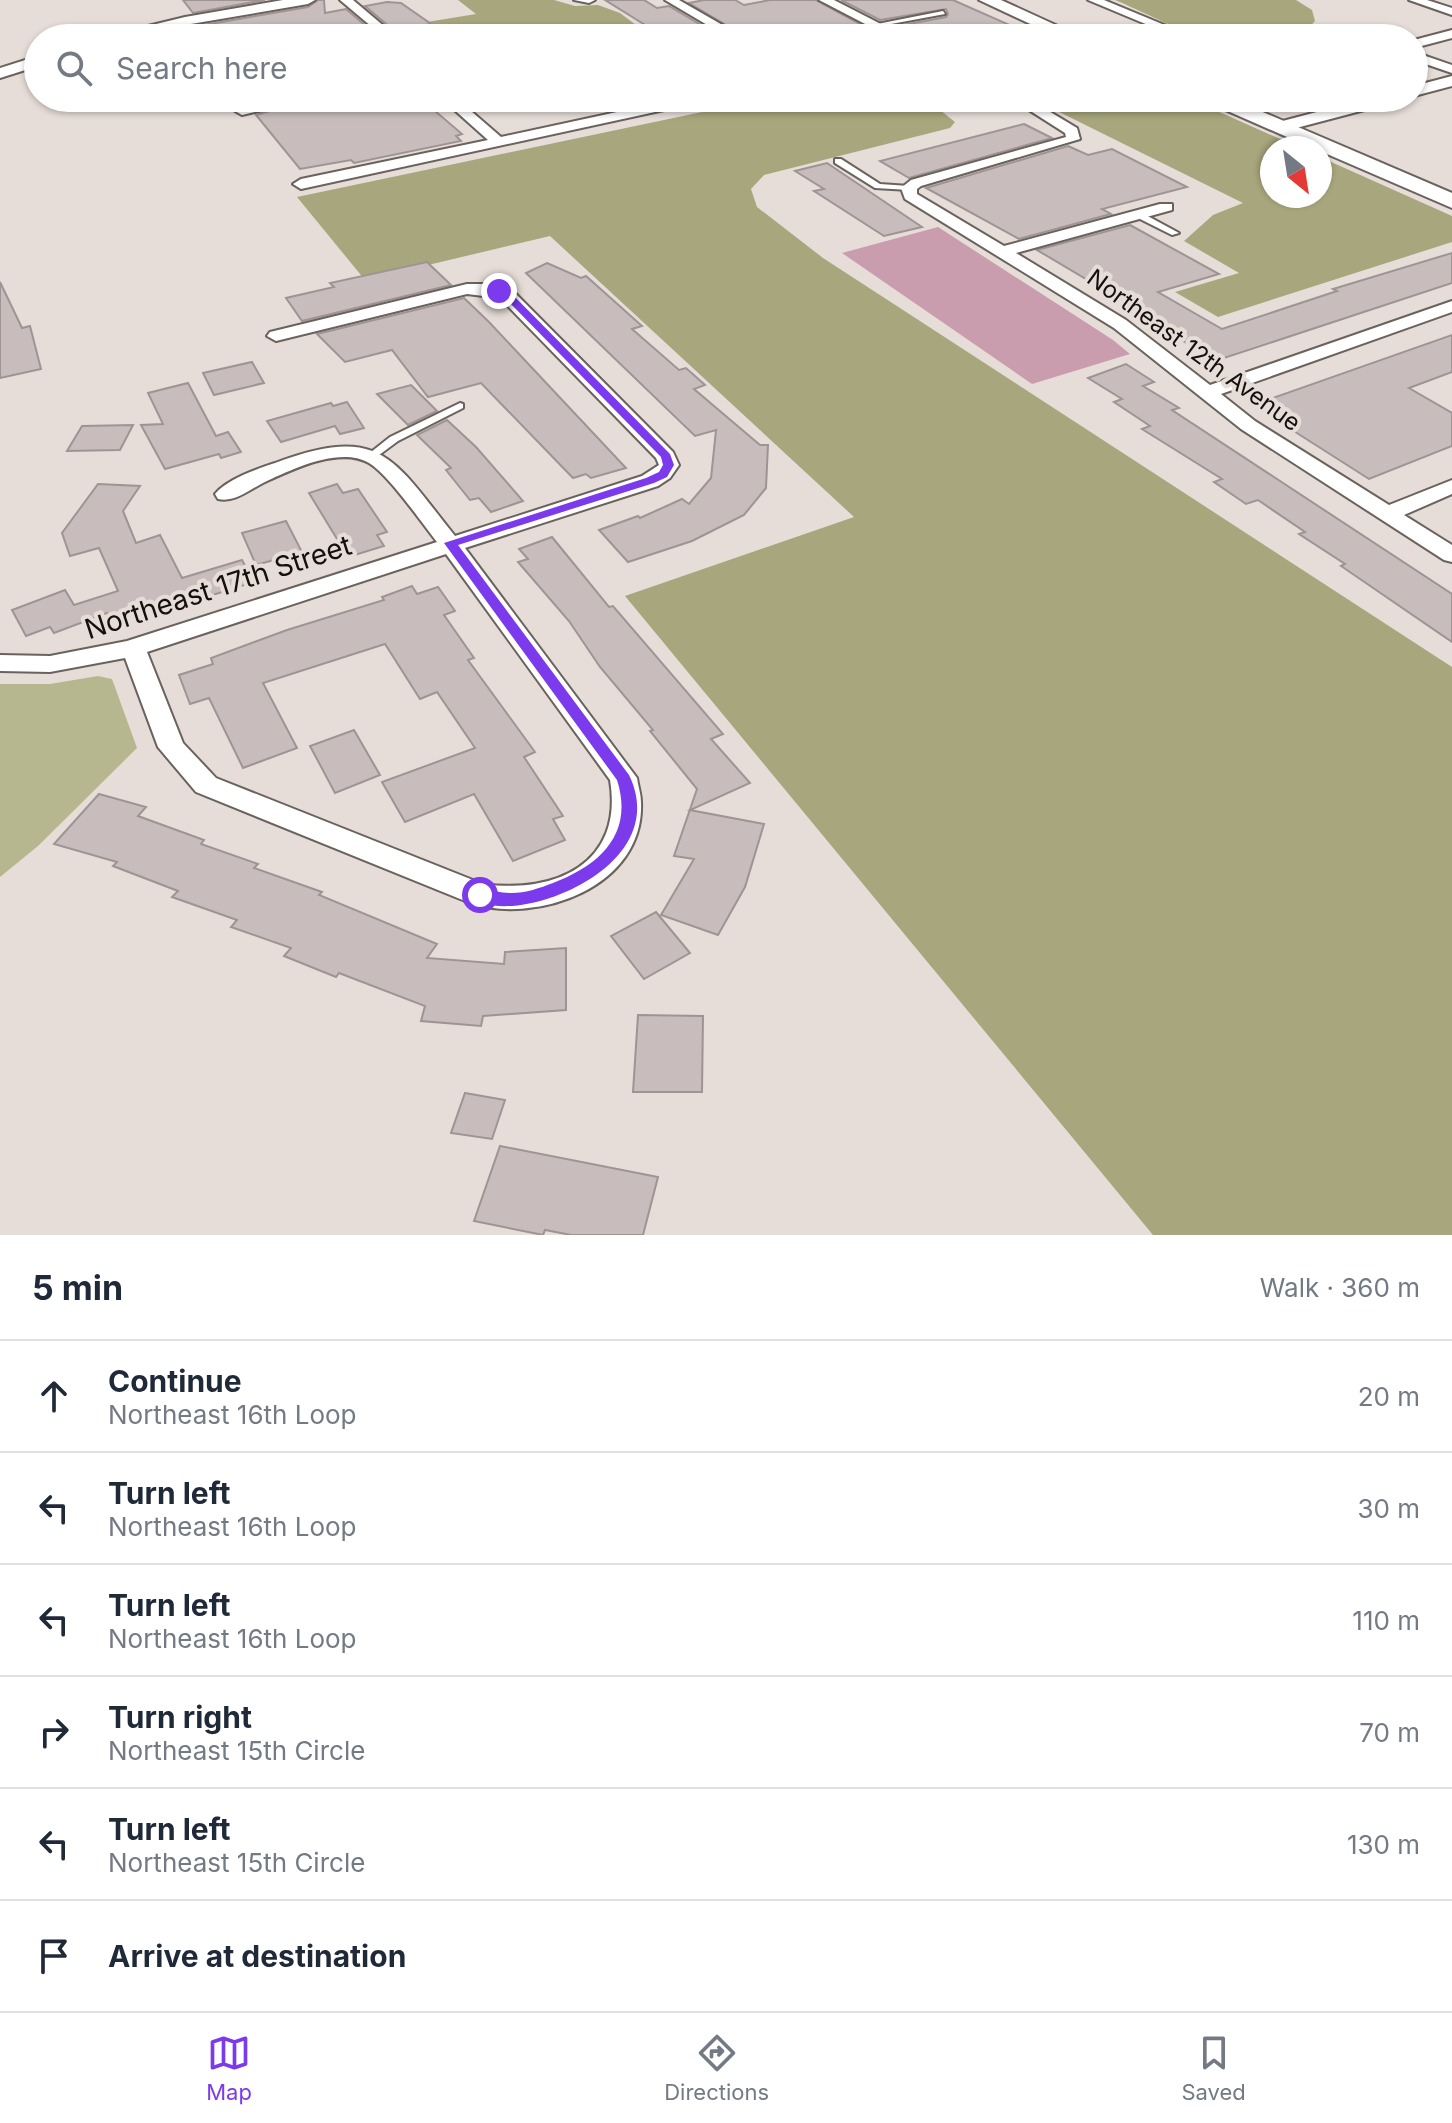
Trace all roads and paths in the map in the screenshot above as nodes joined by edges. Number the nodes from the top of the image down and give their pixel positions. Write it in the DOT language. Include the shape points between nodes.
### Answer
graph roads {
  1 [pos="308,0"];
  2 [pos="346,0"];
  3 [pos="580,0"];
  4 [pos="589,0"];
  5 [pos="671,0"];
  6 [pos="825,0"];
  7 [pos="987,0"];
  8 [pos="1094,0"];
  9 [pos="1415,0"];
  10 [pos="1452,12"];
  11 [pos="943,13"];
  12 [pos="173,24"];
  13 [pos="375,24"];
  14 [pos="714,24"];
  15 [pos="873,24"];
  16 [pos="881,24"];
  17 [pos="1043,24"];
  18 [pos="1155,24"];
  19 [pos="1452,34"];
  20 [pos="1428,40"];
  21 [pos="1428,61"];
  22 [pos="24,65"];
  23 [pos="1452,69"];
  24 [pos="0,73"];
  25 [pos="1452,81"];
  26 [pos="1428,87"];
  27 [pos="464,112"];
  28 [pos="635,112"];
  29 [pos="1040,112"];
  30 [pos="1246,112"];
  31 [pos="1337,112"];
  32 [pos="1281,127"];
  33 [pos="498,141"];
  34 [pos="838,161"];
  35 [pos="301,184"];
  36 [pos="909,188"];
  37 [pos="1452,201"];
  38 [pos="1166,207"];
  39 [pos="1139,215"];
  40 [pos="1175,233"];
  41 [pos="1002,252"];
  42 [pos="1452,306"];
  43 [pos="276,336"];
  44 [pos="1206,393"];
  45 [pos="460,406"];
  46 [pos="371,456"];
  47 [pos="1452,486"];
  48 [pos="226,494"];
  49 [pos="1387,514"];
  50 [pos="450,543"];
  51 [pos="1452,555"];
  52 [pos="133,648"];
  53 [pos="0,663"];
  1 -- 12 [label="street"];
  2 -- 13 [label="street"];
  3 -- 4 [label="street"];
  5 -- 14 [label="street"];
  6 -- 15 [label="street"];
  7 -- 17 [label="main road"];
  8 -- 18 [label="street"];
  9 -- 10 [label="street"];
  11 -- 16 [label="lane"];
  19 -- 20 [label="street"];
  21 -- 23 [label="street"];
  22 -- 24 [label="street"];
  25 -- 26 [label="street"];
  27 -- 33 [label="street"];
  28 -- 33 [label="street"];
  29 -- 36 [label="street" via="1074,137"];
  30 -- 32 [label="main road"];
  31 -- 32 [label="street"];
  32 -- 37 [label="main road"];
  33 -- 35 [label="street"];
  34 -- 36 [label="lane" via="878,186"];
  36 -- 41 [label="street, Northeast 12th Avenue" via="915,201"];
  38 -- 39 [label="street"];
  39 -- 40 [label="lane"];
  39 -- 41 [label="street"];
  41 -- 44 [label="street, Northeast 12th Avenue" via="1120,324"];
  42 -- 44 [label="street"];
  43 -- 50 [label="street, Northeast 17th Street" via="467,289 499,291 669,461 667,470 650,481"];
  44 -- 49 [label="street, Northeast 12th Avenue"];
  45 -- 46 [label="lane"];
  46 -- 48 [label="street" via="312,458"];
  46 -- 50 [label="street" via="388,468"];
  47 -- 49 [label="street"];
  49 -- 51 [label="street, Northeast 12th Avenue"];
  50 -- 52 [label="street, Northeast 17th Street"];
  50 -- 52 [label="street" via="623,778 630,797 621,840 606,860 582,879 550,893 512,900 480,895 206,785 171,747"];
  52 -- 53 [label="street, Northeast 17th Street" via="82,661"];
}
